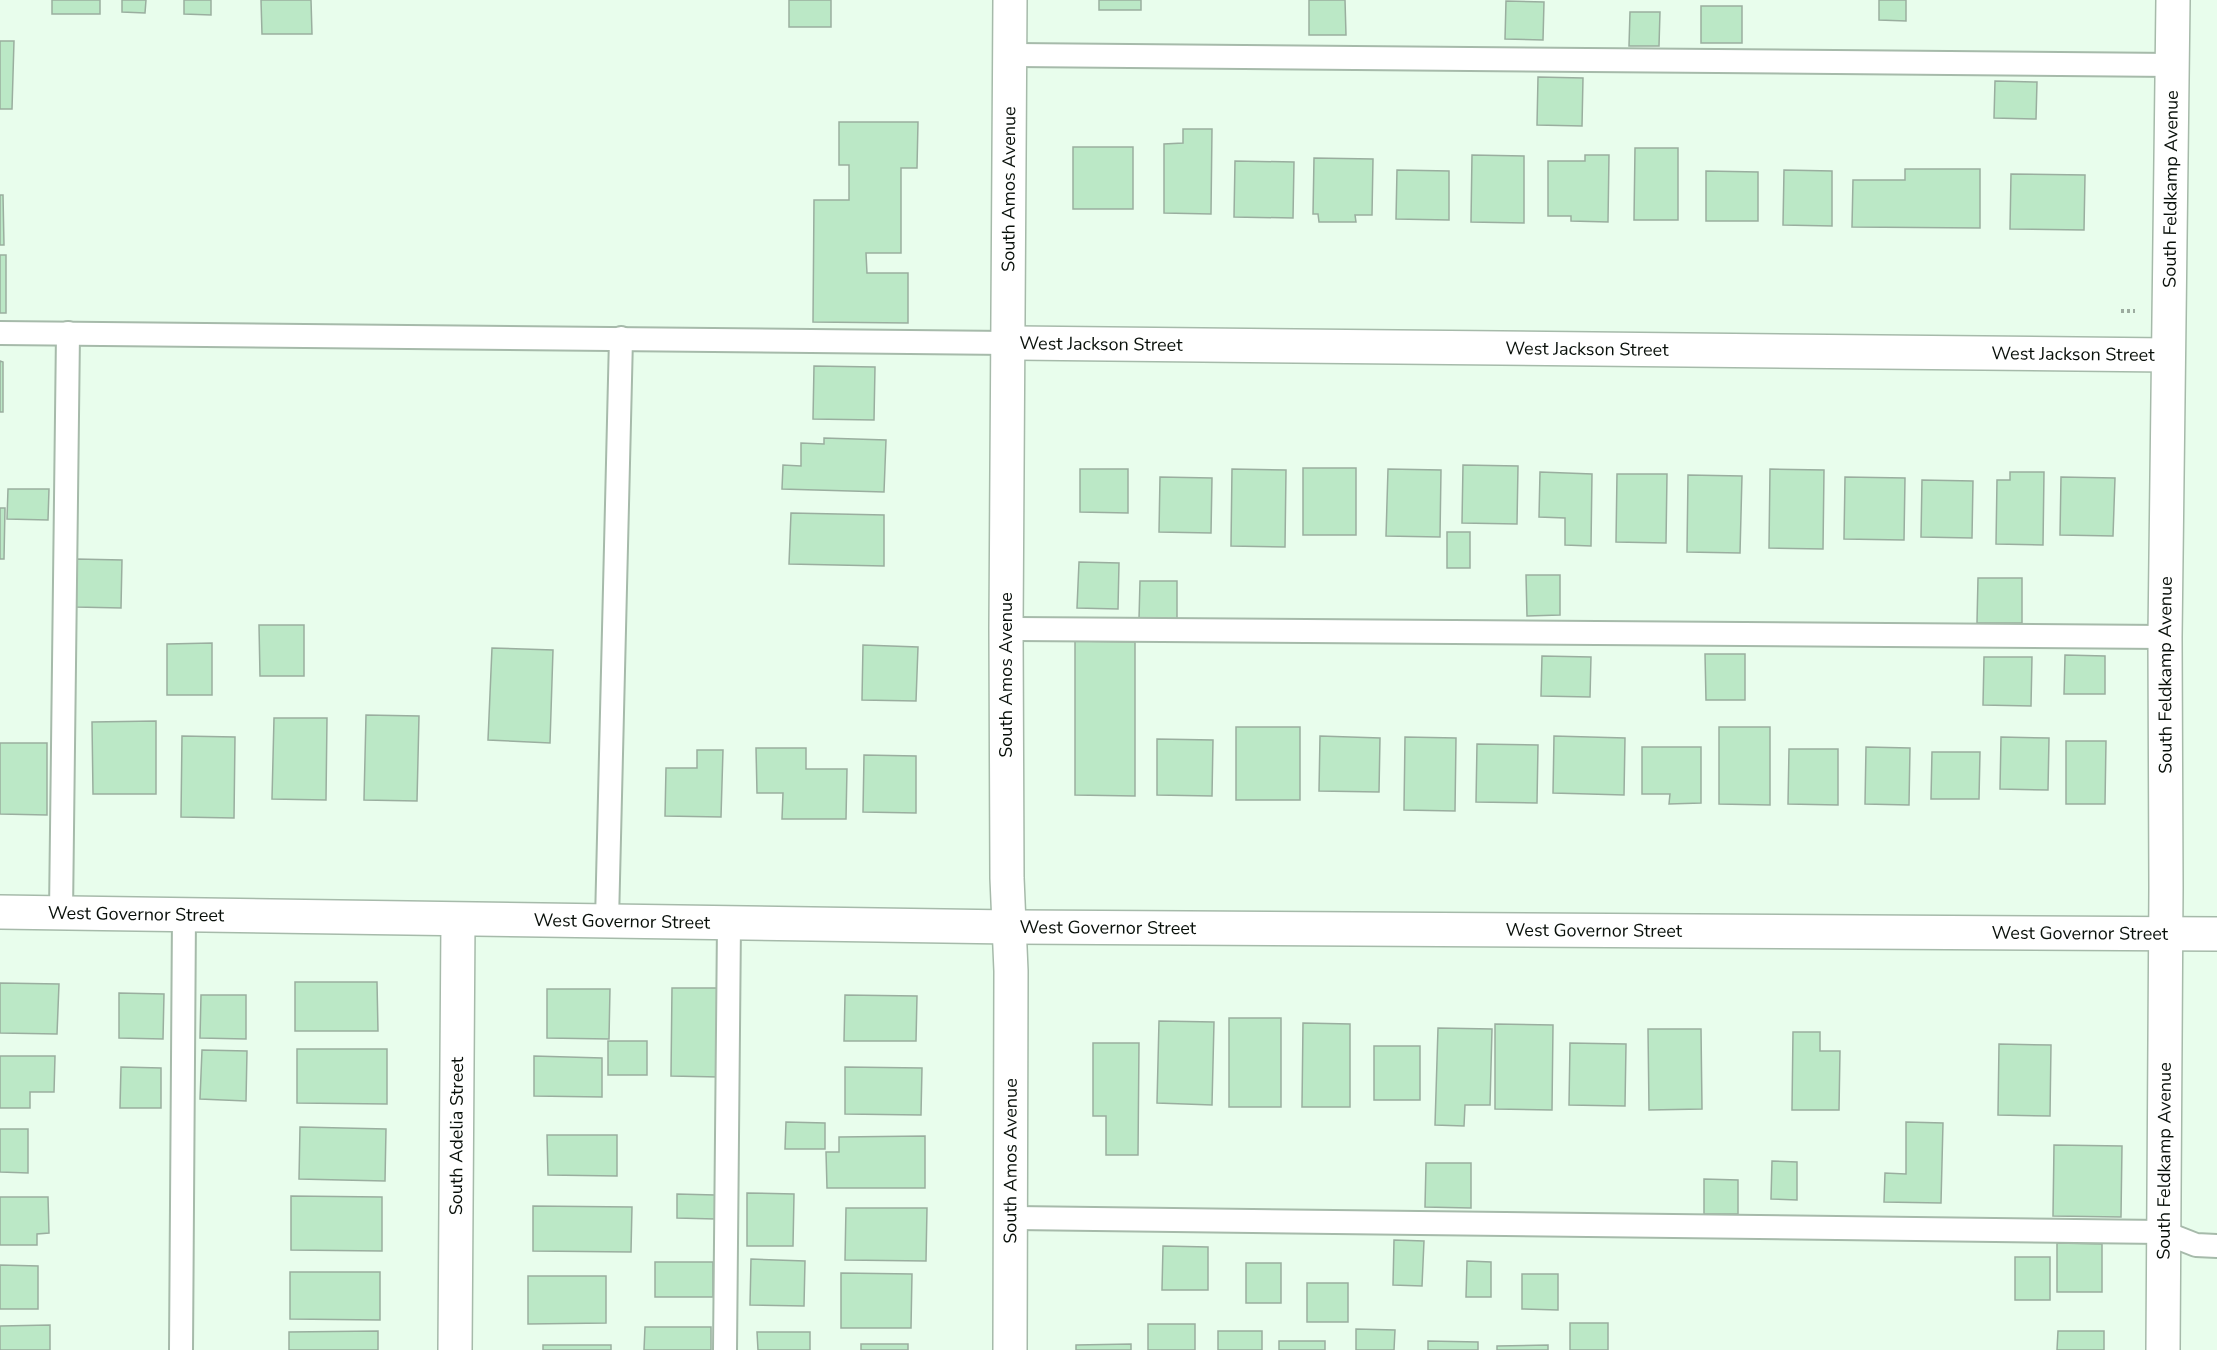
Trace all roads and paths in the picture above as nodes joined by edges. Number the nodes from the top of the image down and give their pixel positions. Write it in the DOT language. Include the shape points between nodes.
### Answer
graph roads {
  1 [pos="1010,0"];
  2 [pos="2173,0"];
  3 [pos="1010,55"];
  4 [pos="2173,65"];
  5 [pos="2121,311"];
  6 [pos="2137,311"];
  7 [pos="0,333"];
  8 [pos="68,333"];
  9 [pos="621,338"];
  10 [pos="1008,343"];
  11 [pos="2167,355"];
  12 [pos="1006,629"];
  13 [pos="2165,637"];
  14 [pos="0,912"];
  15 [pos="61,913"];
  16 [pos="184,915"];
  17 [pos="458,920"];
  18 [pos="607,921"];
  19 [pos="729,923"];
  20 [pos="1010,927"];
  21 [pos="2166,934"];
  22 [pos="2217,934"];
  23 [pos="1010,1218"];
  24 [pos="2163,1232"];
  25 [pos="2217,1246"];
  26 [pos="182,1350"];
  27 [pos="455,1350"];
  28 [pos="725,1350"];
  29 [pos="1010,1350"];
  30 [pos="2163,1350"];
  1 -- 3 [label="street, South Amos Avenue"];
  2 -- 4 [label="street, South Feldkamp Avenue"];
  3 -- 4 [label="lane"];
  3 -- 10 [label="street, South Amos Avenue"];
  4 -- 11 [label="street, South Feldkamp Avenue"];
  5 -- 6 [label="path"];
  7 -- 8 [label="lane"];
  8 -- 9 [label="lane"];
  8 -- 15 [label="lane"];
  9 -- 10 [label="lane"];
  9 -- 18 [label="lane"];
  10 -- 11 [label="street, West Jackson Street"];
  10 -- 12 [label="street, South Amos Avenue"];
  11 -- 13 [label="street, South Feldkamp Avenue"];
  12 -- 13 [label="lane"];
  12 -- 20 [label="street, South Amos Avenue"];
  13 -- 21 [label="street, South Feldkamp Avenue"];
  14 -- 15 [label="street, West Governor Street"];
  15 -- 16 [label="street, West Governor Street"];
  16 -- 17 [label="street, West Governor Street"];
  16 -- 26 [label="lane"];
  17 -- 18 [label="street, West Governor Street"];
  17 -- 27 [label="street, South Adelia Street"];
  18 -- 19 [label="street, West Governor Street"];
  19 -- 20 [label="street, West Governor Street"];
  19 -- 28 [label="lane"];
  20 -- 21 [label="street, West Governor Street"];
  20 -- 23 [label="street, South Amos Avenue"];
  21 -- 22 [label="street, West Governor Street"];
  21 -- 24 [label="street, South Feldkamp Avenue"];
  23 -- 24 [label="lane"];
  23 -- 29 [label="street, South Amos Avenue"];
  24 -- 25 [label="lane" via="2196,1245"];
  24 -- 30 [label="street, South Feldkamp Avenue"];
}
